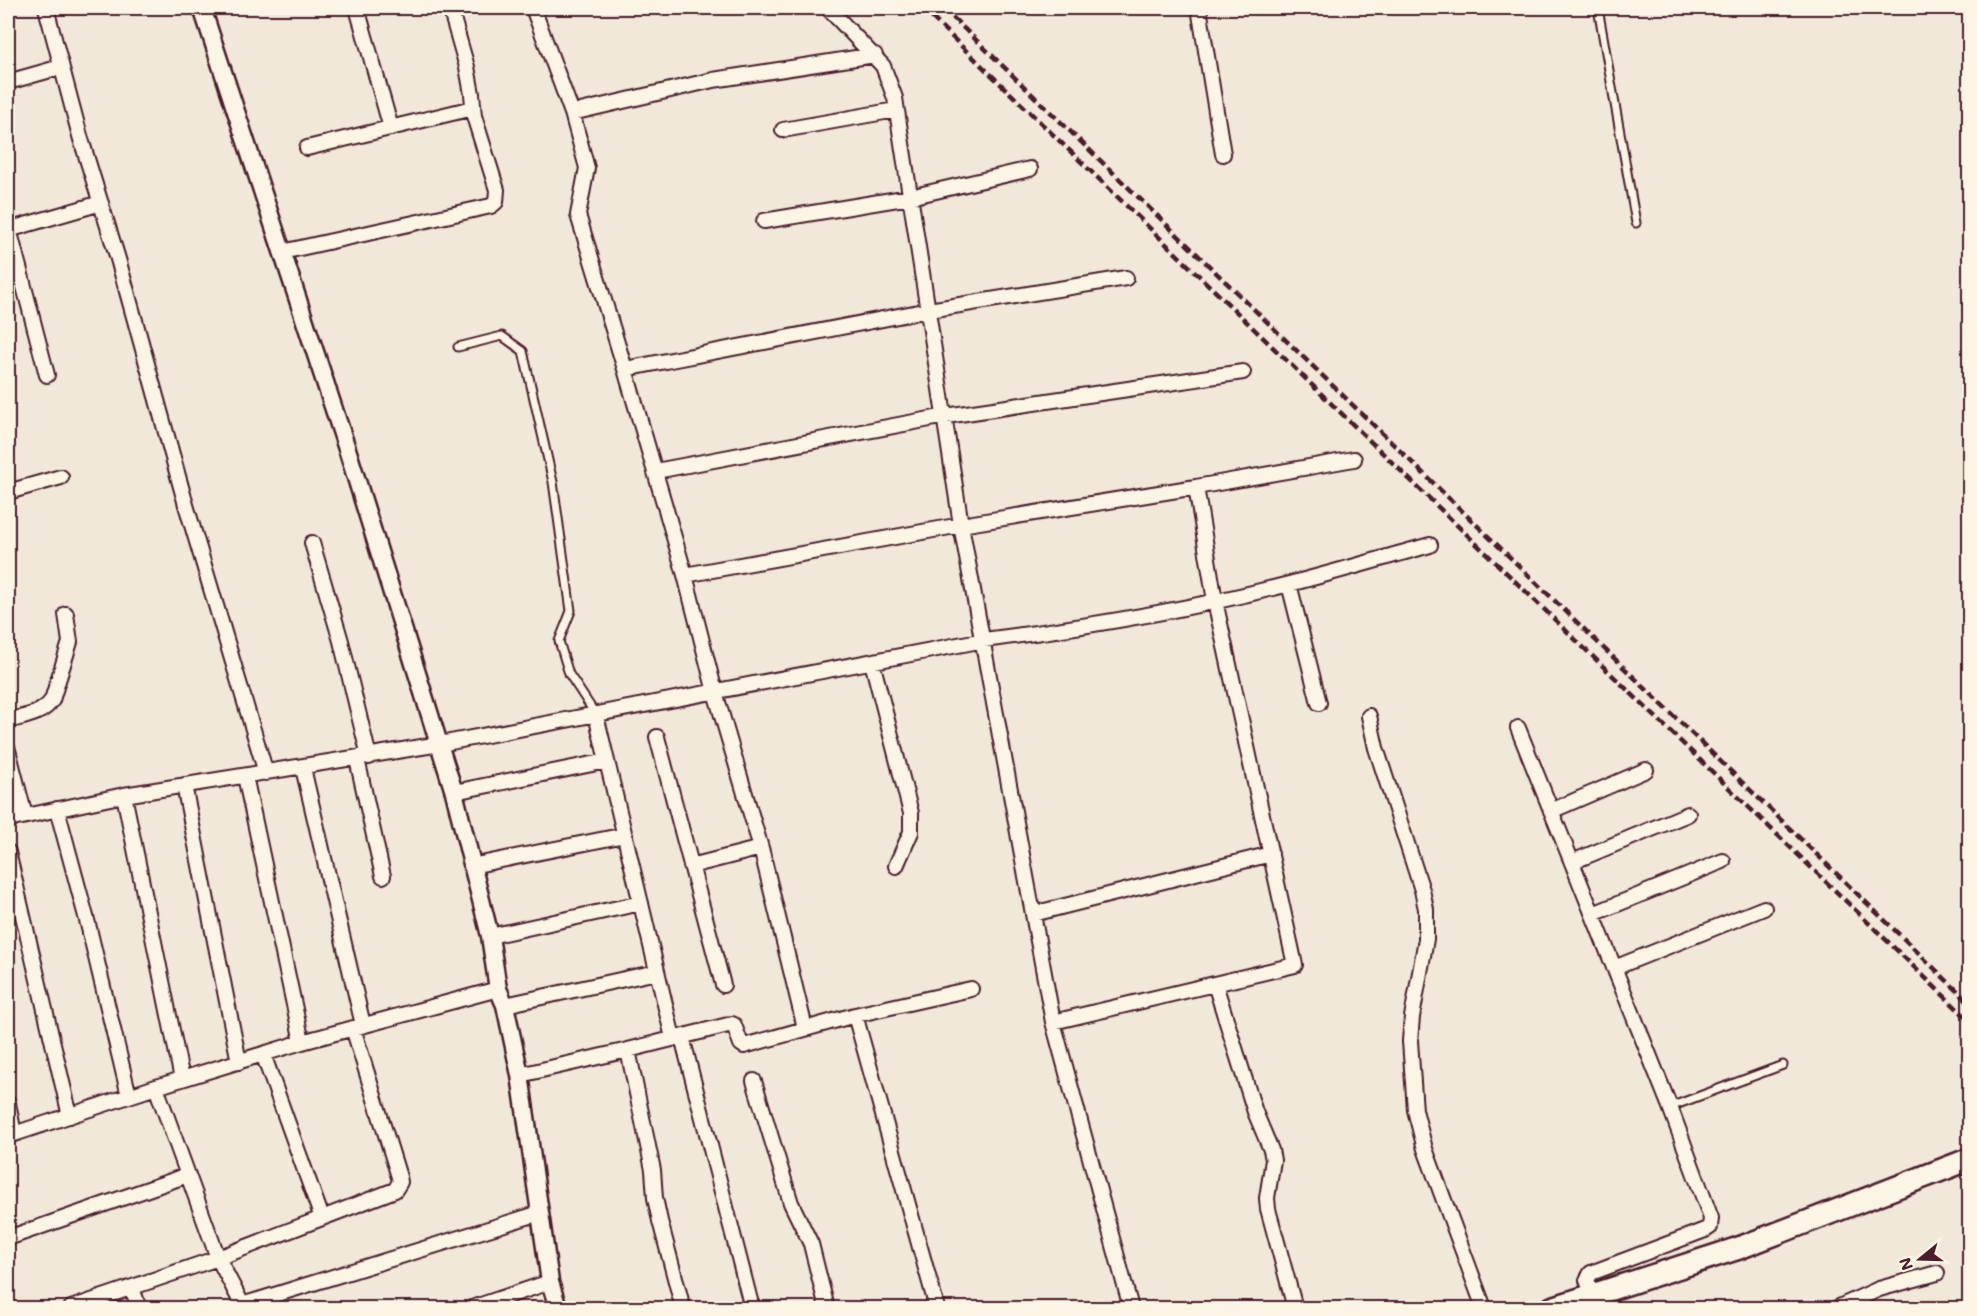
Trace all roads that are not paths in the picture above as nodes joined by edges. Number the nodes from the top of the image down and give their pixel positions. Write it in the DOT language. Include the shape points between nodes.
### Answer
graph roads {
  1 [pos="46,8"];
  2 [pos="202,8"];
  3 [pos="357,8"];
  4 [pos="450,8"];
  5 [pos="533,8"];
  6 [pos="828,8"];
  7 [pos="1199,8"];
  8 [pos="1598,8"];
  9 [pos="875,55"];
  10 [pos="62,67"];
  11 [pos="8,82"];
  12 [pos="473,108"];
  13 [pos="896,110"];
  14 [pos="572,113"];
  15 [pos="391,128"];
  16 [pos="783,130"];
  17 [pos="307,148"];
  18 [pos="1223,154"];
  19 [pos="1030,169"];
  20 [pos="910,197"];
  21 [pos="101,203"];
  22 [pos="764,221"];
  23 [pos="1636,223"];
  24 [pos="8,228"];
  25 [pos="282,252"];
  26 [pos="1126,278"];
  27 [pos="928,310"];
  28 [pos="458,347"];
  29 [pos="625,369"];
  30 [pos="1243,372"];
  31 [pos="47,375"];
  32 [pos="946,416"];
  33 [pos="1354,459"];
  34 [pos="656,471"];
  35 [pos="61,477"];
  36 [pos="1196,487"];
  37 [pos="8,492"];
  38 [pos="962,525"];
  39 [pos="312,543"];
  40 [pos="1430,545"];
  41 [pos="685,575"];
  42 [pos="1289,584"];
  43 [pos="1215,601"];
  44 [pos="66,614"];
  45 [pos="984,640"];
  46 [pos="872,662"];
  47 [pos="715,692"];
  48 [pos="1318,703"];
  49 [pos="596,715"];
  50 [pos="1369,716"];
  51 [pos="8,721"];
  52 [pos="1518,728"];
  53 [pos="657,737"];
  54 [pos="440,744"];
  55 [pos="8,750"];
  56 [pos="363,758"];
  57 [pos="607,761"];
  58 [pos="303,768"];
  59 [pos="1646,770"];
  60 [pos="266,773"];
  61 [pos="245,776"];
  62 [pos="184,785"];
  63 [pos="454,792"];
  64 [pos="124,795"];
  65 [pos="57,809"];
  66 [pos="1551,811"];
  67 [pos="1688,814"];
  68 [pos="25,816"];
  69 [pos="8,820"];
  70 [pos="625,835"];
  71 [pos="761,848"];
  72 [pos="8,852"];
  73 [pos="1271,854"];
  74 [pos="1723,861"];
  75 [pos="1572,862"];
  76 [pos="471,866"];
  77 [pos="691,866"];
  78 [pos="896,866"];
  79 [pos="383,876"];
  80 [pos="641,903"];
  81 [pos="1764,908"];
  82 [pos="1033,914"];
  83 [pos="1593,914"];
  84 [pos="490,936"];
  85 [pos="1614,968"];
  86 [pos="657,972"];
  87 [pos="1215,984"];
  88 [pos="723,985"];
  89 [pos="498,989"];
  90 [pos="971,989"];
  91 [pos="505,1005"];
  92 [pos="855,1015"];
  93 [pos="1053,1022"];
  94 [pos="358,1026"];
  95 [pos="805,1028"];
  96 [pos="678,1038"];
  97 [pos="302,1042"];
  98 [pos="628,1050"];
  99 [pos="263,1054"];
  100 [pos="239,1062"];
  101 [pos="1783,1065"];
  102 [pos="520,1075"];
  103 [pos="182,1079"];
  104 [pos="754,1081"];
  105 [pos="156,1087"];
  106 [pos="129,1096"];
  107 [pos="8,1104"];
  108 [pos="1670,1107"];
  109 [pos="70,1116"];
  110 [pos="11,1135"];
  111 [pos="1970,1159"];
  112 [pos="188,1175"];
  113 [pos="540,1213"];
  114 [pos="322,1218"];
  115 [pos="8,1238"];
  116 [pos="218,1258"];
  117 [pos="1937,1273"];
  118 [pos="550,1282"];
  119 [pos="132,1288"];
  120 [pos="1595,1302"];
  121 [pos="243,1307"];
  122 [pos="71,1308"];
  123 [pos="139,1308"];
  124 [pos="472,1308"];
  125 [pos="558,1308"];
  126 [pos="683,1308"];
  127 [pos="752,1308"];
  128 [pos="827,1308"];
  129 [pos="938,1308"];
  130 [pos="1131,1308"];
  131 [pos="1295,1308"];
  132 [pos="1484,1308"];
  133 [pos="1552,1308"];
  134 [pos="1837,1308"];
  1 -- 10 [label="street"];
  2 -- 25 [label="street"];
  3 -- 15 [label="street"];
  4 -- 12 [label="street" via="467,66"];
  5 -- 14 [label="street"];
  6 -- 9 [label="street"];
  7 -- 18 [label="street"];
  8 -- 23 [label="lane"];
  9 -- 13 [label="street" via="889,79"];
  9 -- 14 [label="street" via="713,80"];
  10 -- 11 [label="street"];
  10 -- 21 [label="street"];
  12 -- 15 [label="street"];
  12 -- 25 [label="street" via="497,190 496,202 491,206"];
  13 -- 16 [label="street"];
  13 -- 20 [label="street"];
  14 -- 29 [label="street" via="587,168 578,215"];
  15 -- 17 [label="street"];
  19 -- 20 [label="street"];
  20 -- 22 [label="street"];
  20 -- 27 [label="street"];
  21 -- 24 [label="street"];
  21 -- 60 [label="street"];
  24 -- 31 [label="street"];
  25 -- 54 [label="street"];
  26 -- 27 [label="street"];
  27 -- 29 [label="street"];
  27 -- 32 [label="street"];
  28 -- 49 [label="lane" via="502,336 524,351 553,482 571,611 560,641 569,674"];
  29 -- 34 [label="street"];
  30 -- 32 [label="street"];
  32 -- 34 [label="street"];
  32 -- 38 [label="street"];
  33 -- 36 [label="street"];
  34 -- 41 [label="street"];
  35 -- 37 [label="street"];
  36 -- 38 [label="street"];
  36 -- 43 [label="street"];
  38 -- 41 [label="street"];
  38 -- 45 [label="street"];
  39 -- 56 [label="street" via="341,641"];
  40 -- 42 [label="street"];
  41 -- 47 [label="street"];
  42 -- 43 [label="street"];
  42 -- 48 [label="street"];
  43 -- 45 [label="street" via="1075,628"];
  43 -- 73 [label="street"];
  44 -- 51 [label="street" via="70,642 52,700 40,712"];
  45 -- 46 [label="street"];
  45 -- 82 [label="street"];
  46 -- 47 [label="street"];
  46 -- 78 [label="street" via="911,813 911,832"];
  47 -- 49 [label="street"];
  47 -- 71 [label="street"];
  49 -- 54 [label="street"];
  49 -- 57 [label="street"];
  50 -- 132 [label="street" via="1426,909 1426,939 1410,1041 1415,1110 1425,1149"];
  52 -- 66 [label="street"];
  53 -- 77 [label="street"];
  54 -- 56 [label="street"];
  54 -- 63 [label="street"];
  55 -- 68 [label="street"];
  56 -- 58 [label="street"];
  56 -- 79 [label="street"];
  57 -- 63 [label="street"];
  57 -- 70 [label="street"];
  58 -- 60 [label="street"];
  58 -- 94 [label="street"];
  59 -- 66 [label="street"];
  60 -- 61 [label="street"];
  61 -- 62 [label="street"];
  61 -- 97 [label="street"];
  62 -- 64 [label="street"];
  62 -- 100 [label="street"];
  63 -- 76 [label="street"];
  64 -- 65 [label="street"];
  64 -- 103 [label="street"];
  65 -- 68 [label="street"];
  65 -- 106 [label="street"];
  66 -- 75 [label="street"];
  67 -- 75 [label="street"];
  68 -- 69 [label="street"];
  70 -- 76 [label="street"];
  70 -- 80 [label="street"];
  71 -- 77 [label="street"];
  71 -- 95 [label="street"];
  72 -- 109 [label="street"];
  73 -- 82 [label="street"];
  73 -- 87 [label="street" via="1295,965"];
  74 -- 83 [label="street"];
  75 -- 83 [label="street"];
  76 -- 84 [label="street"];
  77 -- 88 [label="street"];
  80 -- 84 [label="street"];
  80 -- 86 [label="street"];
  81 -- 85 [label="street"];
  82 -- 93 [label="street"];
  83 -- 85 [label="street"];
  84 -- 89 [label="street"];
  85 -- 108 [label="street"];
  86 -- 91 [label="street"];
  86 -- 96 [label="street"];
  87 -- 93 [label="street"];
  87 -- 131 [label="street" via="1255,1112 1271,1150 1268,1209"];
  89 -- 91 [label="street"];
  89 -- 94 [label="street"];
  90 -- 92 [label="street"];
  91 -- 102 [label="street"];
  92 -- 95 [label="street"];
  92 -- 129 [label="street"];
  93 -- 130 [label="street"];
  94 -- 97 [label="street"];
  94 -- 114 [label="street" via="400,1182 395,1191"];
  95 -- 96 [label="street" via="742,1046 732,1024"];
  96 -- 98 [label="street"];
  96 -- 127 [label="street"];
  97 -- 99 [label="street"];
  98 -- 102 [label="street"];
  98 -- 126 [label="street" via="653,1170 655,1198"];
  99 -- 100 [label="street"];
  99 -- 114 [label="street"];
  100 -- 103 [label="street"];
  101 -- 108 [label="lane"];
  102 -- 113 [label="street"];
  103 -- 105 [label="street"];
  104 -- 128 [label="street" via="791,1203 811,1244"];
  105 -- 106 [label="street"];
  105 -- 112 [label="street"];
  106 -- 109 [label="street"];
  107 -- 110 [label="street"];
  108 -- 120 [label="street" via="1712,1223 1705,1230 1591,1273 1587,1280"];
  109 -- 110 [label="street"];
  111 -- 120 [label="main road"];
  112 -- 115 [label="street"];
  112 -- 116 [label="street"];
  113 -- 118 [label="street"];
  113 -- 121 [label="street"];
  114 -- 116 [label="street"];
  116 -- 119 [label="street"];
  116 -- 121 [label="street"];
  117 -- 134 [label="street" via="1879,1289"];
  118 -- 124 [label="street"];
  118 -- 125 [label="street"];
  119 -- 122 [label="street"];
  119 -- 123 [label="street"];
  120 -- 133 [label="main road"];
}
